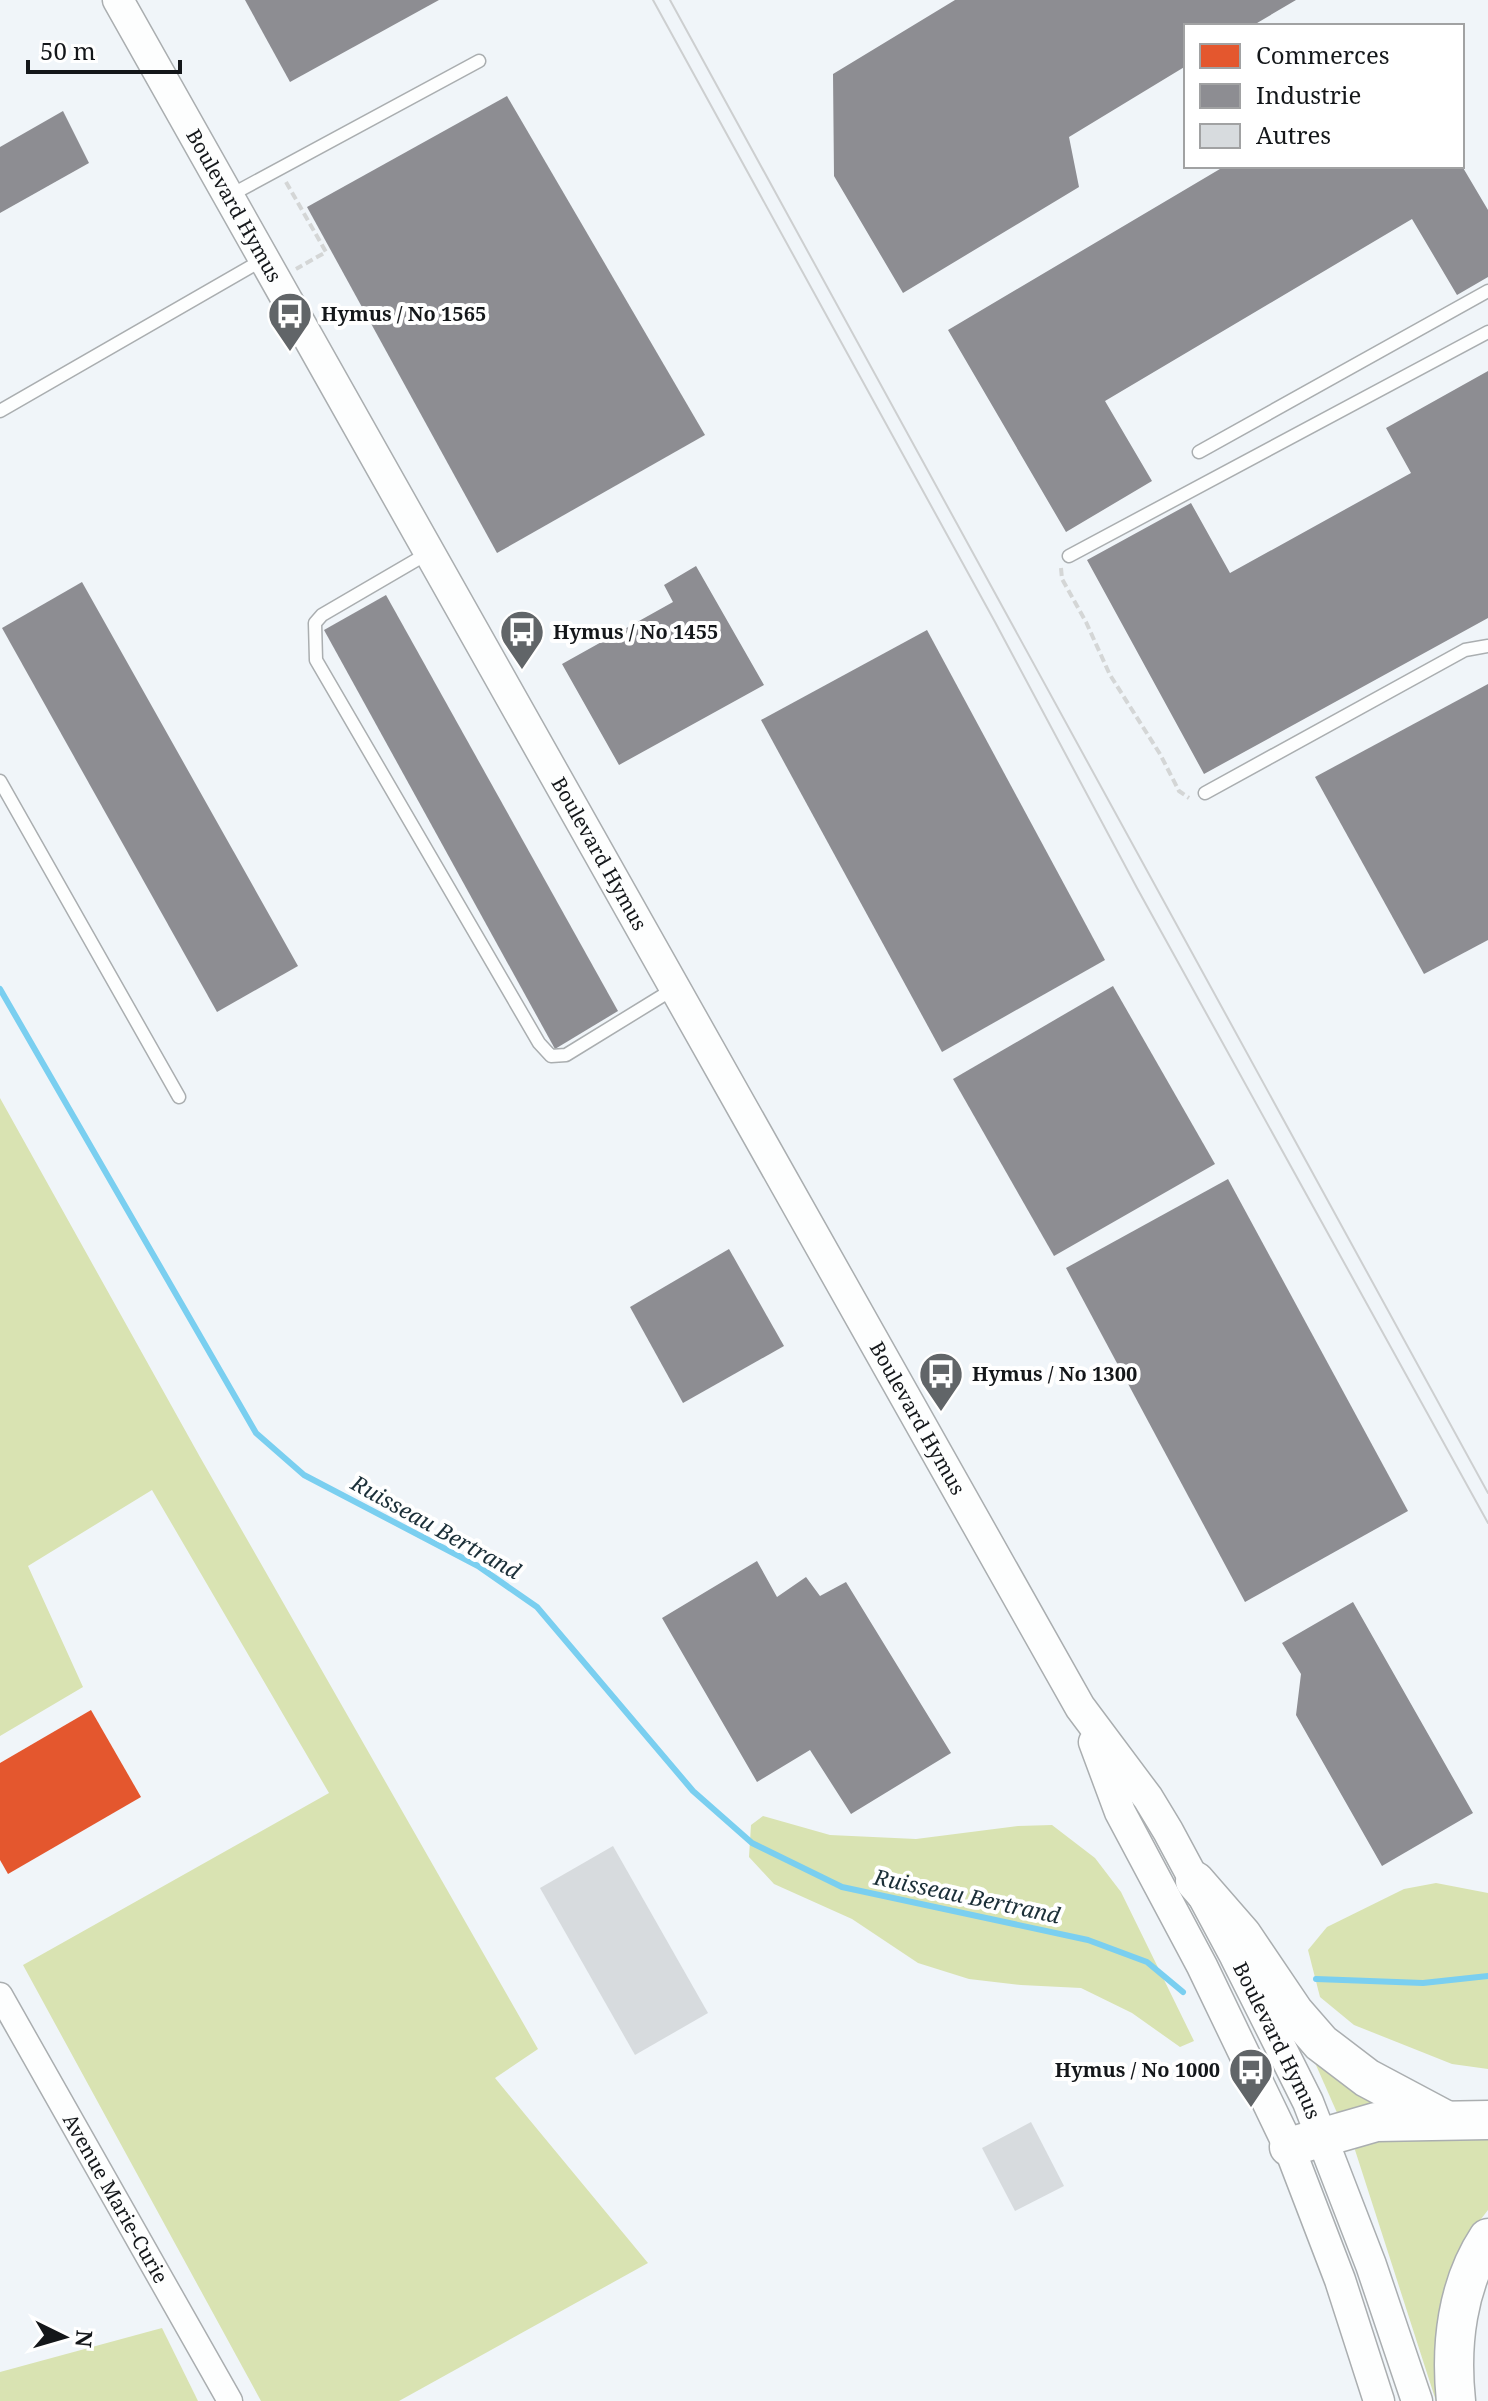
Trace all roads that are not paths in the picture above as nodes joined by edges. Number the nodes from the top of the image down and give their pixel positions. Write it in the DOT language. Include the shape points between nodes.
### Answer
graph roads {
  1 [pos="118,0"];
  2 [pos="479,61"];
  3 [pos="229,196"];
  4 [pos="264,259"];
  5 [pos="1488,291"];
  6 [pos="1488,332"];
  7 [pos="0,411"];
  8 [pos="1199,452"];
  9 [pos="430,552"];
  10 [pos="1069,556"];
  11 [pos="1488,646"];
  12 [pos="0,781"];
  13 [pos="1205,793"];
  14 [pos="675,988"];
  15 [pos="179,1097"];
  16 [pos="1080,1707"];
  17 [pos="1195,1881"];
  18 [pos="0,1995"];
  19 [pos="1444,2119"];
  20 [pos="1488,2120"];
  21 [pos="1305,2142"];
  22 [pos="1488,2238"];
  23 [pos="230,2401"];
  24 [pos="1379,2401"];
  25 [pos="1417,2401"];
  26 [pos="1456,2401"];
  1 -- 3 [label="street, Boulevard Hymus"];
  2 -- 3 [label="lane"];
  3 -- 4 [label="street, Boulevard Hymus"];
  4 -- 7 [label="lane"];
  4 -- 9 [label="street, Boulevard Hymus"];
  5 -- 8 [label="lane"];
  6 -- 10 [label="lane"];
  9 -- 14 [label="street, Boulevard Hymus"];
  9 -- 14 [label="lane" via="322,615 315,623 316,660 551,1056 566,1055"];
  11 -- 13 [label="lane" via="1465,650"];
  12 -- 15 [label="lane"];
  14 -- 16 [label="street, Boulevard Hymus"];
  16 -- 17 [label="street, Boulevard Hymus" via="1148,1798"];
  16 -- 21 [label="street, Boulevard Hymus" via="1120,1812"];
  17 -- 19 [label="main road" via="1321,2043 1367,2078"];
  17 -- 21 [label="street, Boulevard Hymus" via="1292,2070"];
  18 -- 23 [label="street, Avenue Marie-Curie"];
  19 -- 20 [label="main road"];
  19 -- 21 [label="main road" via="1376,2122"];
  21 -- 24 [label="street, Boulevard Hymus" via="1340,2280"];
  21 -- 25 [label="street, Boulevard Hymus" via="1371,2265"];
  22 -- 26 [label="main road" via="1459,2309"];
}
